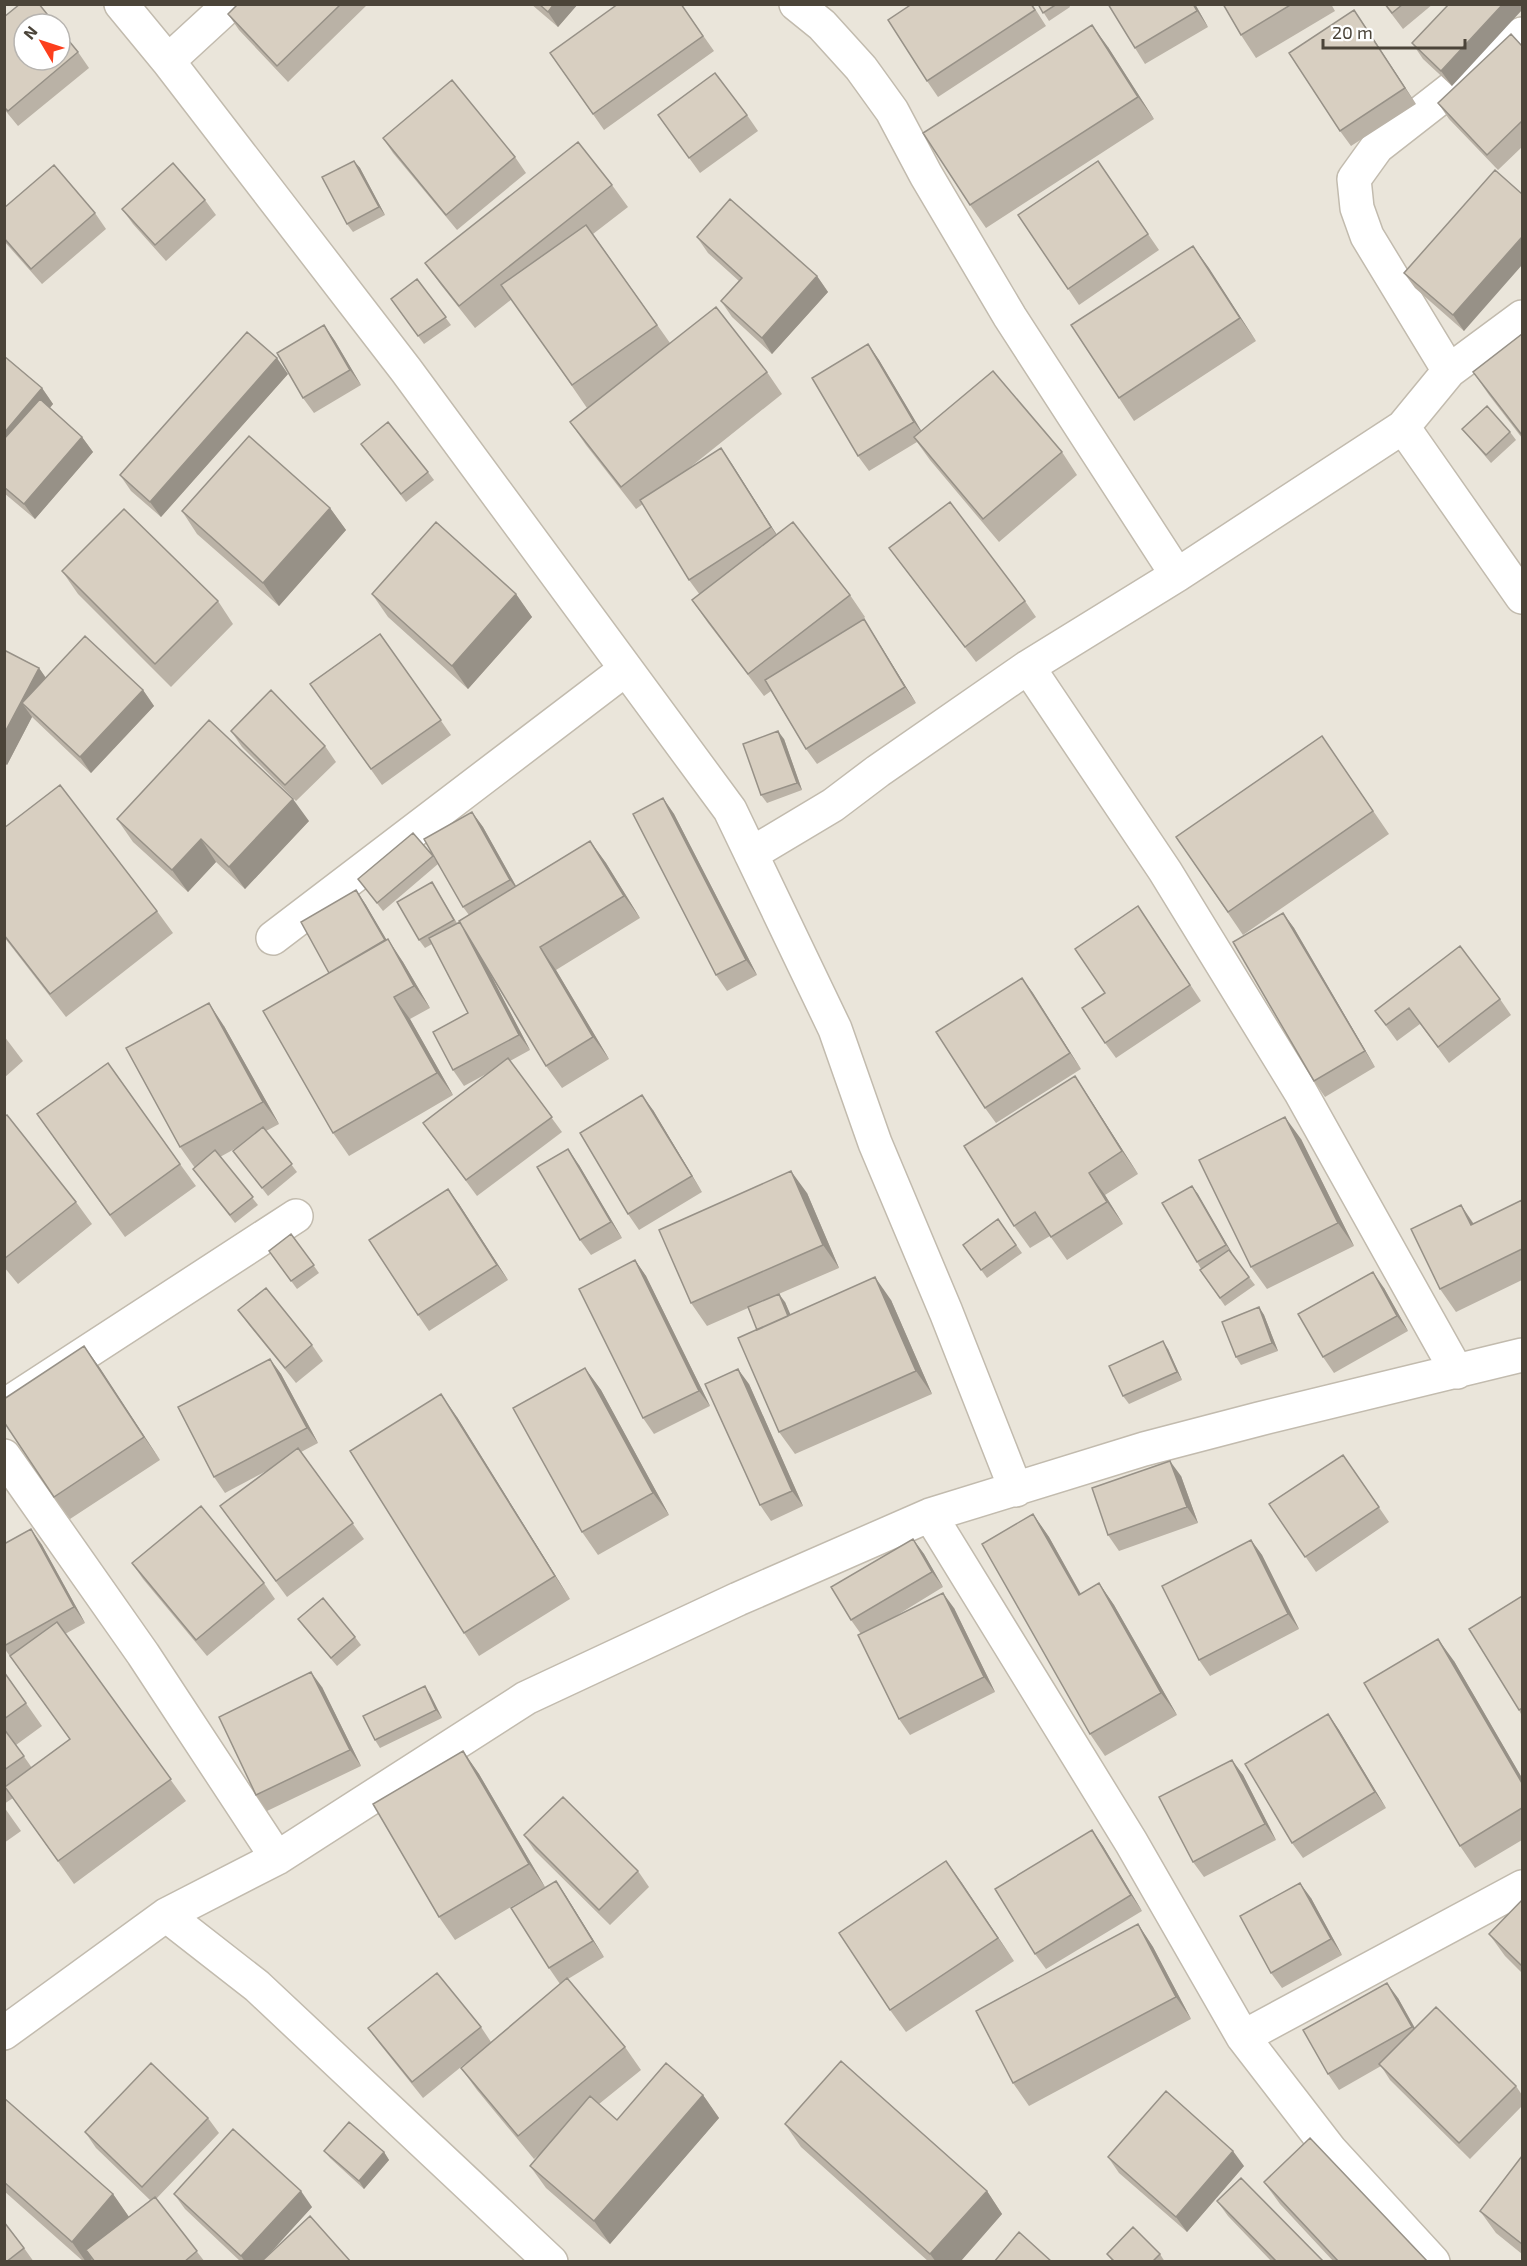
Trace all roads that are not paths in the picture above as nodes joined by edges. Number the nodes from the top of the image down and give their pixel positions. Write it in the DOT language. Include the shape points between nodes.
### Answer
graph roads {
  1 [pos="121,4"];
  2 [pos="230,4"];
  3 [pos="796,4"];
  4 [pos="1522,34"];
  5 [pos="168,62"];
  6 [pos="1522,317"];
  7 [pos="1449,370"];
  8 [pos="1403,427"];
  9 [pos="1177,575"];
  10 [pos="1522,597"];
  11 [pos="1028,667"];
  12 [pos="626,669"];
  13 [pos="751,854"];
  14 [pos="273,938"];
  15 [pos="296,1216"];
  16 [pos="1522,1355"];
  17 [pos="1457,1372"];
  18 [pos="4,1406"];
  19 [pos="4,1456"];
  20 [pos="1016,1490"];
  21 [pos="930,1515"];
  22 [pos="277,1858"];
  23 [pos="1522,1887"];
  24 [pos="166,1915"];
  25 [pos="4,2033"];
  26 [pos="1243,2037"];
  27 [pos="551,2262"];
  28 [pos="1433,2262"];
  1 -- 5 [label="street"];
  2 -- 5 [label="street"];
  3 -- 9 [label="street" via="822,25 861,68 892,111 1010,317"];
  4 -- 7 [label="street" via="1377,147 1354,179 1357,208 1367,237"];
  5 -- 12 [label="street" via="406,370"];
  6 -- 7 [label="street"];
  7 -- 8 [label="street"];
  8 -- 9 [label="street"];
  8 -- 10 [label="street"];
  9 -- 11 [label="street"];
  11 -- 13 [label="street" via="857,788"];
  11 -- 17 [label="street" via="1165,871 1300,1091"];
  12 -- 13 [label="street" via="730,810"];
  12 -- 14 [label="street"];
  13 -- 20 [label="street" via="835,1029 874,1143"];
  15 -- 18 [label="street"];
  16 -- 17 [label="street"];
  17 -- 20 [label="street" via="1144,1449"];
  19 -- 22 [label="street" via="143,1654"];
  20 -- 21 [label="street"];
  21 -- 22 [label="street" via="526,1698"];
  21 -- 26 [label="street" via="1131,1842"];
  22 -- 24 [label="street"];
  23 -- 26 [label="street"];
  24 -- 25 [label="street"];
  24 -- 27 [label="street" via="257,1986"];
  26 -- 28 [label="street" via="1331,2151"];
}
